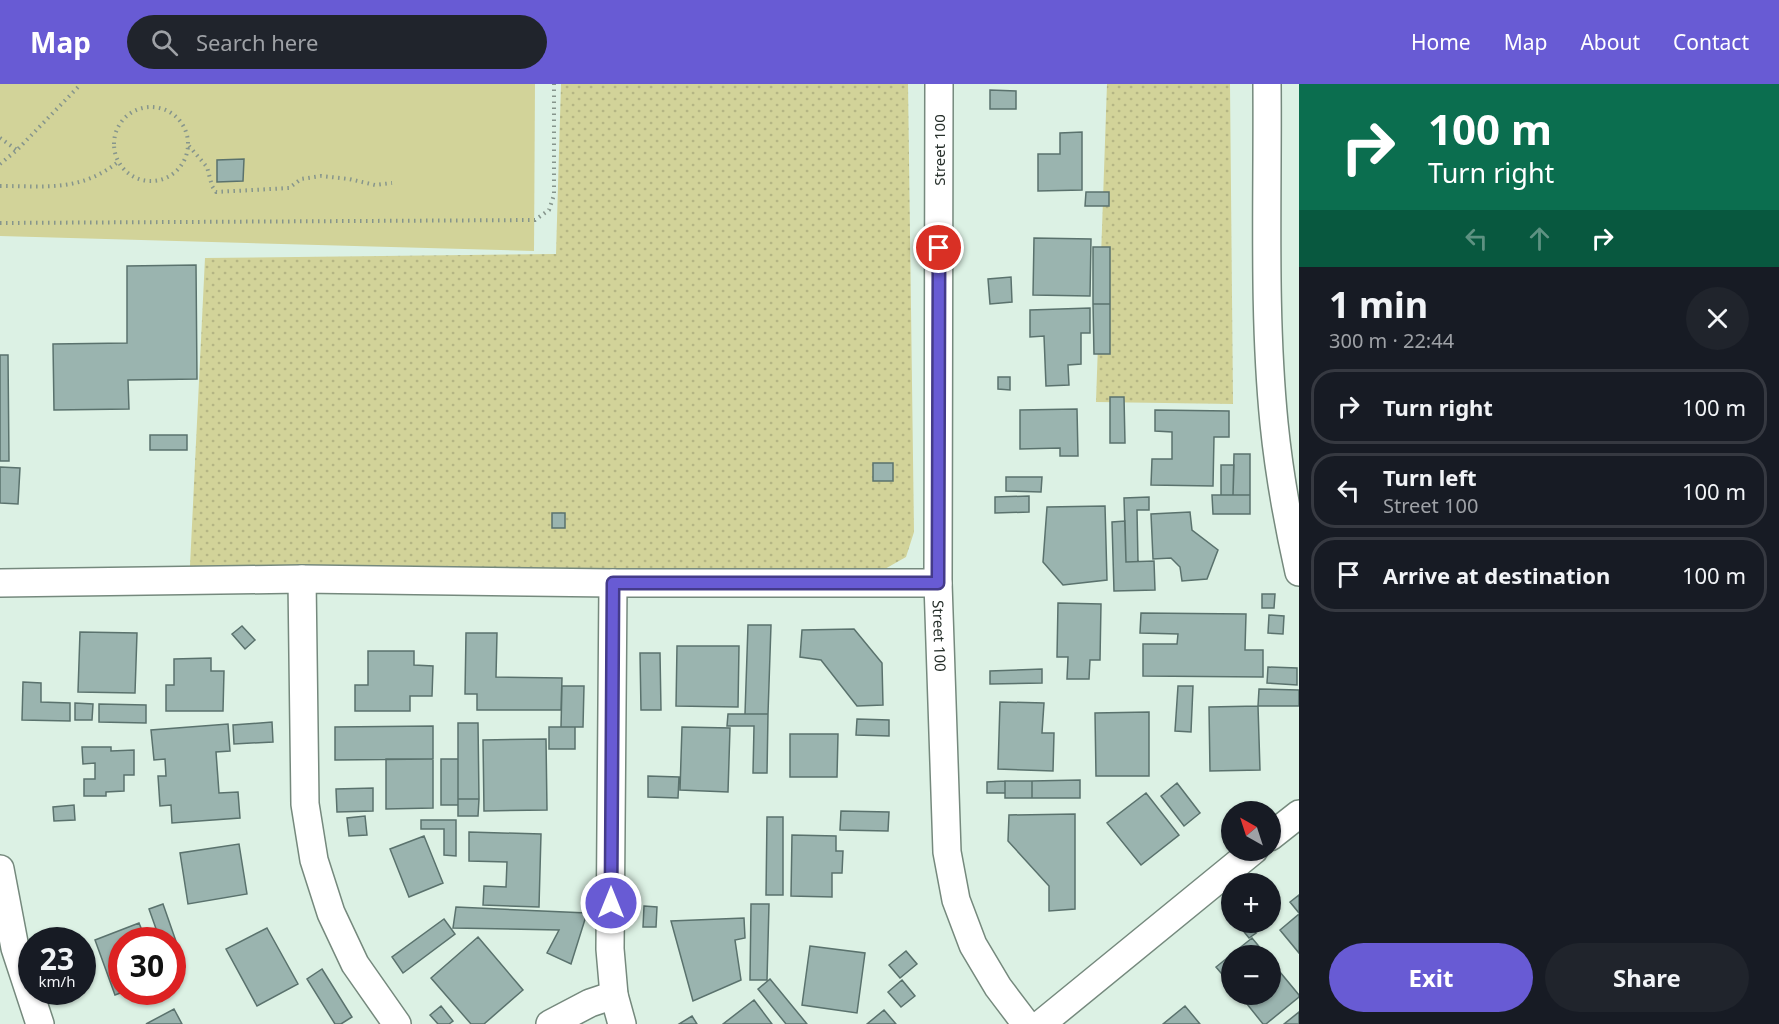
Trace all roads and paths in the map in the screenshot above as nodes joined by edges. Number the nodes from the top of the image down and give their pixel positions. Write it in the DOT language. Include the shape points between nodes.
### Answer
graph roads {
  1 [pos="81,84"];
  2 [pos="554,84"];
  3 [pos="939,84"];
  4 [pos="1267,84"];
  5 [pos="0,138"];
  6 [pos="189,146"];
  7 [pos="17,150"];
  8 [pos="118,162"];
  9 [pos="0,164"];
  10 [pos="392,183"];
  11 [pos="0,186"];
  12 [pos="0,223"];
  13 [pos="1299,572"];
  14 [pos="302,579"];
  15 [pos="0,583"];
  16 [pos="613,583"];
  17 [pos="938,583"];
  18 [pos="1299,814"];
  19 [pos="1281,828"];
  20 [pos="1241,861"];
  21 [pos="0,869"];
  22 [pos="614,995"];
  23 [pos="40,1024"];
  24 [pos="397,1024"];
  25 [pos="550,1024"];
  26 [pos="622,1024"];
  27 [pos="1026,1024"];
  28 [pos="1041,1024"];
  1 -- 7 [label="path"];
  2 -- 12 [label="path" via="554,195 549,210 535,220"];
  3 -- 17 [label="street, Street 100"];
  4 -- 13 [label="street" via="1268,335 1274,424"];
  5 -- 7 [label="path"];
  6 -- 8 [label="path" via="183,164 168,177 149,182 131,176"];
  6 -- 8 [label="path" via="184,127 171,113 152,107 134,111 119,125 114,143"];
  6 -- 10 [label="path" via="207,167 216,192 289,188 301,179 321,176 375,185"];
  7 -- 9 [label="path"];
  8 -- 11 [label="path" via="84,182"];
  14 -- 15 [label="street"];
  14 -- 16 [label="street"];
  14 -- 24 [label="street" via="305,804 314,860 331,914 355,964"];
  16 -- 17 [label="street"];
  16 -- 22 [label="street" via="610,949"];
  17 -- 27 [label="street, Street 100" via="944,804 956,900 973,945"];
  18 -- 19 [label="street"];
  20 -- 28 [label="street"];
  21 -- 23 [label="street" via="15,948"];
  22 -- 25 [label="street"];
  22 -- 26 [label="street"];
}
